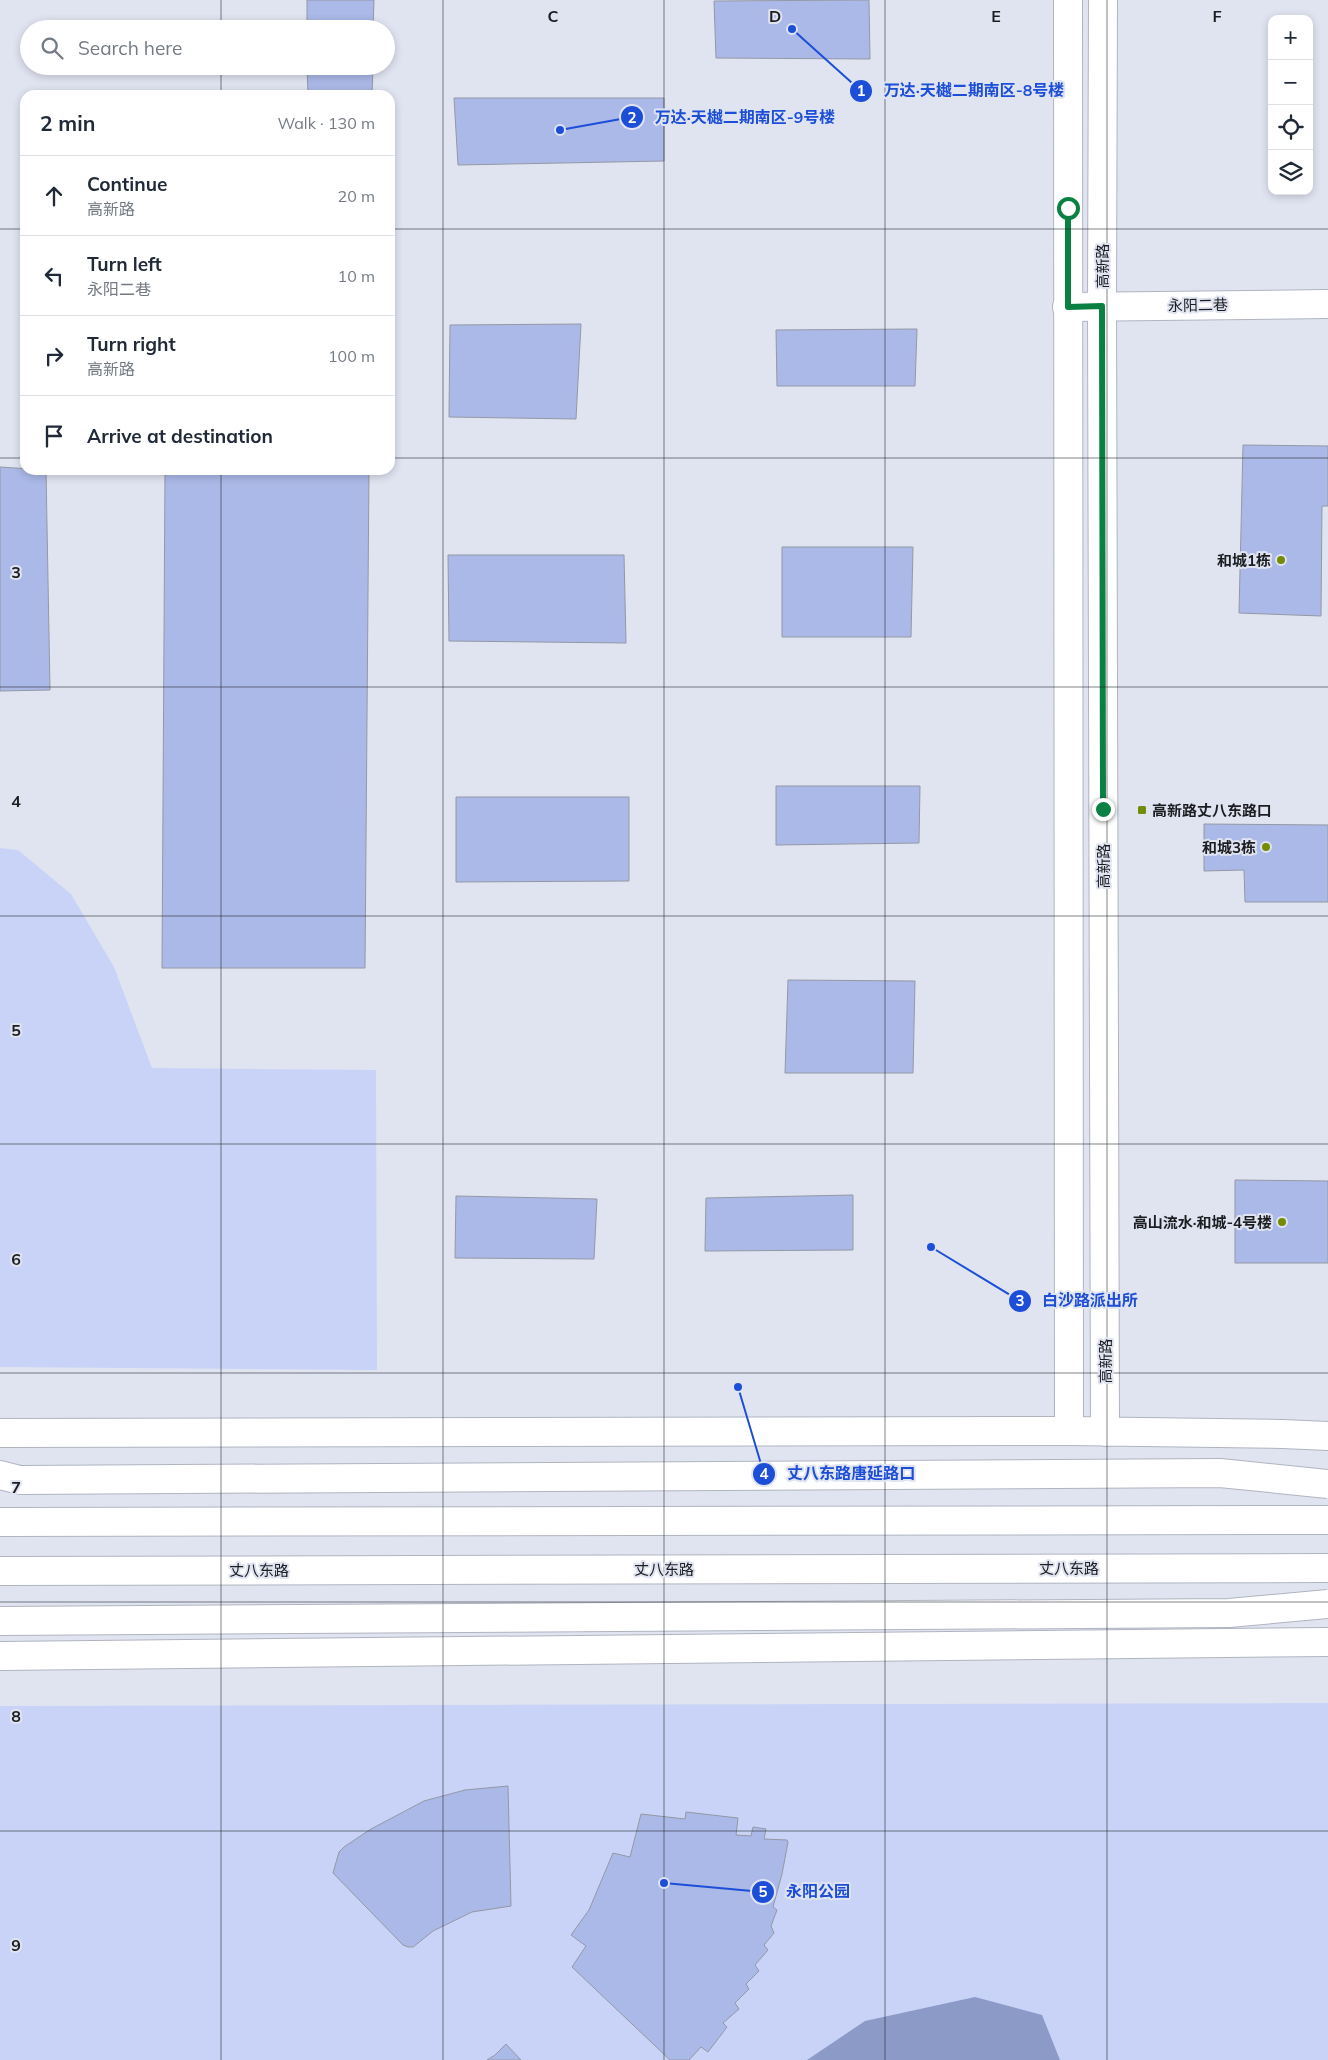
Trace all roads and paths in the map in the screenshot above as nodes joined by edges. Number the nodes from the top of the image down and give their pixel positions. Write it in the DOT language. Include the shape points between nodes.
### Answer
graph roads {
  1 [pos="1068,0"];
  2 [pos="1103,0"];
  3 [pos="1328,304"];
  4 [pos="1102,306"];
  5 [pos="1068,307"];
  6 [pos="1069,1432"];
  7 [pos="1104,1432"];
  8 [pos="0,1433"];
  9 [pos="1328,1436"];
  10 [pos="10,1478"];
  11 [pos="1328,1484"];
  12 [pos="1328,1520"];
  13 [pos="0,1522"];
  14 [pos="1328,1568"];
  15 [pos="0,1571"];
  16 [pos="1328,1604"];
  17 [pos="0,1621"];
  18 [pos="1328,1642"];
  19 [pos="0,1656"];
  1 -- 5 [label="main road"];
  2 -- 4 [label="main road, 高新路"];
  3 -- 4 [label="main road, 永阳二巷"];
  4 -- 5 [label="main road, 永阳二巷"];
  4 -- 7 [label="main road, 高新路"];
  5 -- 6 [label="main road"];
  6 -- 7 [label="main road"];
  6 -- 8 [label="main road"];
  7 -- 9 [label="main road"];
  10 -- 11 [label="main road, bridge" via="1220,1473"];
  12 -- 13 [label="main road, bridge"];
  14 -- 15 [label="main road, 丈八东路, bridge"];
  16 -- 17 [label="main road, bridge" via="1229,1613"];
  18 -- 19 [label="main road"];
}
